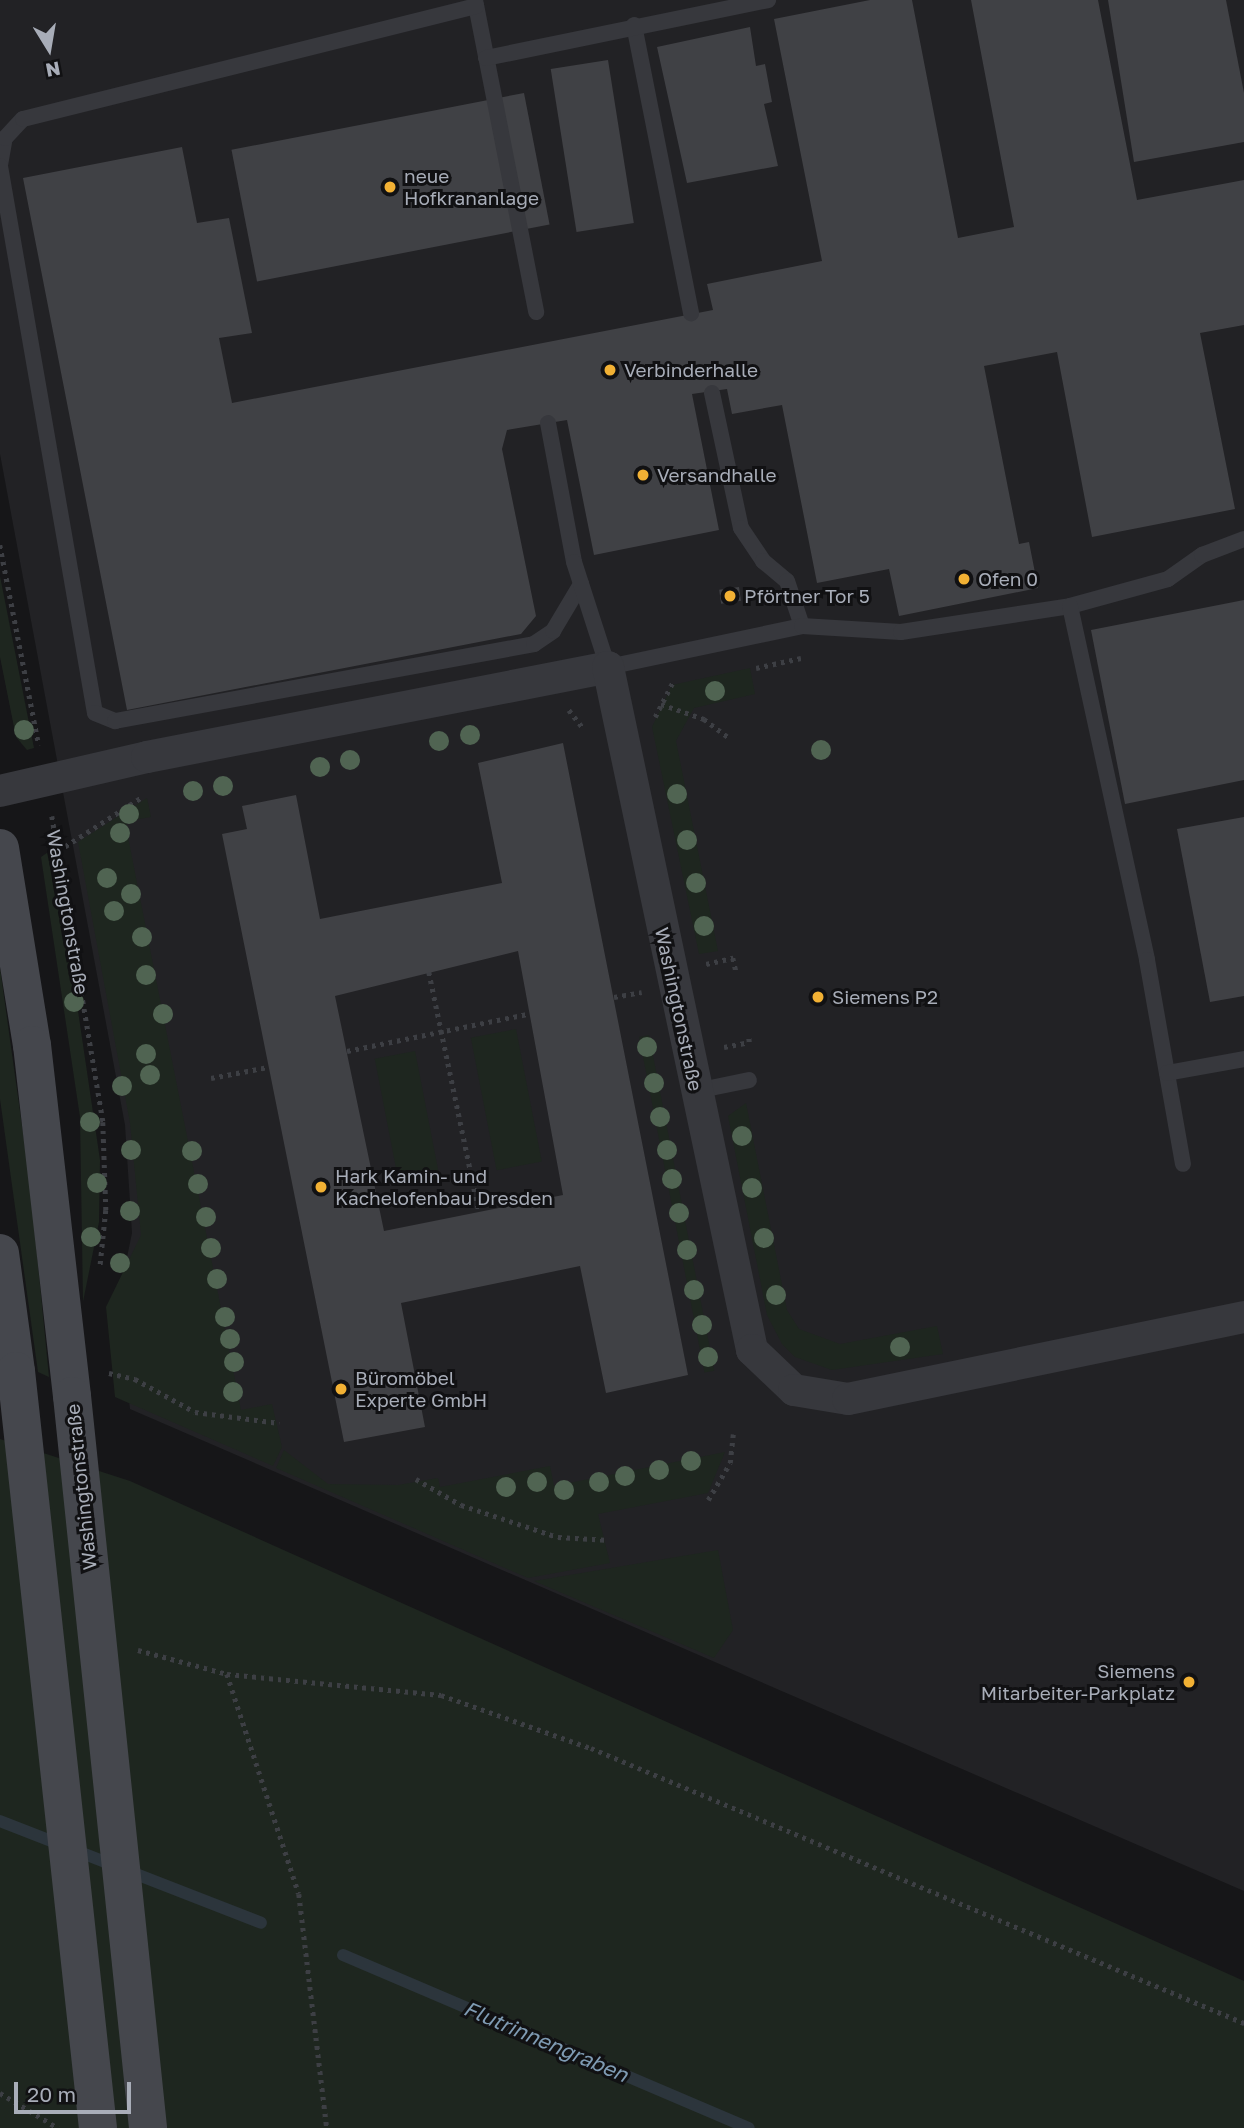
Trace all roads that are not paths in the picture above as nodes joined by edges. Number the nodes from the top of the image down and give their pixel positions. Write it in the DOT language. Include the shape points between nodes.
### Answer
graph roads {
  1 [pos="768,0"];
  2 [pos="475,3"];
  3 [pos="634,25"];
  4 [pos="485,58"];
  5 [pos="0,165"];
  6 [pos="536,312"];
  7 [pos="691,313"];
  8 [pos="712,393"];
  9 [pos="548,423"];
  10 [pos="1244,539"];
  11 [pos="581,583"];
  12 [pos="1070,606"];
  13 [pos="802,626"];
  14 [pos="608,667"];
  15 [pos="0,791"];
  16 [pos="0,848"];
  17 [pos="1244,1059"];
  18 [pos="1167,1073"];
  19 [pos="749,1080"];
  20 [pos="696,1091"];
  21 [pos="1183,1164"];
  22 [pos="0,1253"];
  23 [pos="1244,1317"];
  24 [pos="98,2128"];
  25 [pos="148,2128"];
  1 -- 3 [label="lane"];
  2 -- 4 [label="lane"];
  2 -- 5 [label="lane" via="52,110 23,120 5,138"];
  3 -- 4 [label="lane"];
  3 -- 7 [label="lane"];
  4 -- 6 [label="lane"];
  5 -- 11 [label="lane" via="95,713 115,721 534,644 553,631"];
  8 -- 13 [label="lane" via="741,528 764,561 787,582"];
  9 -- 11 [label="lane"];
  10 -- 12 [label="lane" via="1202,555 1168,579"];
  11 -- 14 [label="lane"];
  12 -- 13 [label="lane" via="901,632"];
  12 -- 18 [label="lane"];
  13 -- 14 [label="lane"];
  14 -- 15 [label="street"];
  14 -- 20 [label="street, Washingtonstraße"];
  16 -- 25 [label="main road, Washingtonstraße, bridge" via="85,1384"];
  17 -- 18 [label="lane"];
  18 -- 21 [label="lane"];
  19 -- 20 [label="lane"];
  20 -- 23 [label="street, Washingtonstraße" via="752,1350 794,1390 848,1399"];
  22 -- 24 [label="main road, bridge"];
}
